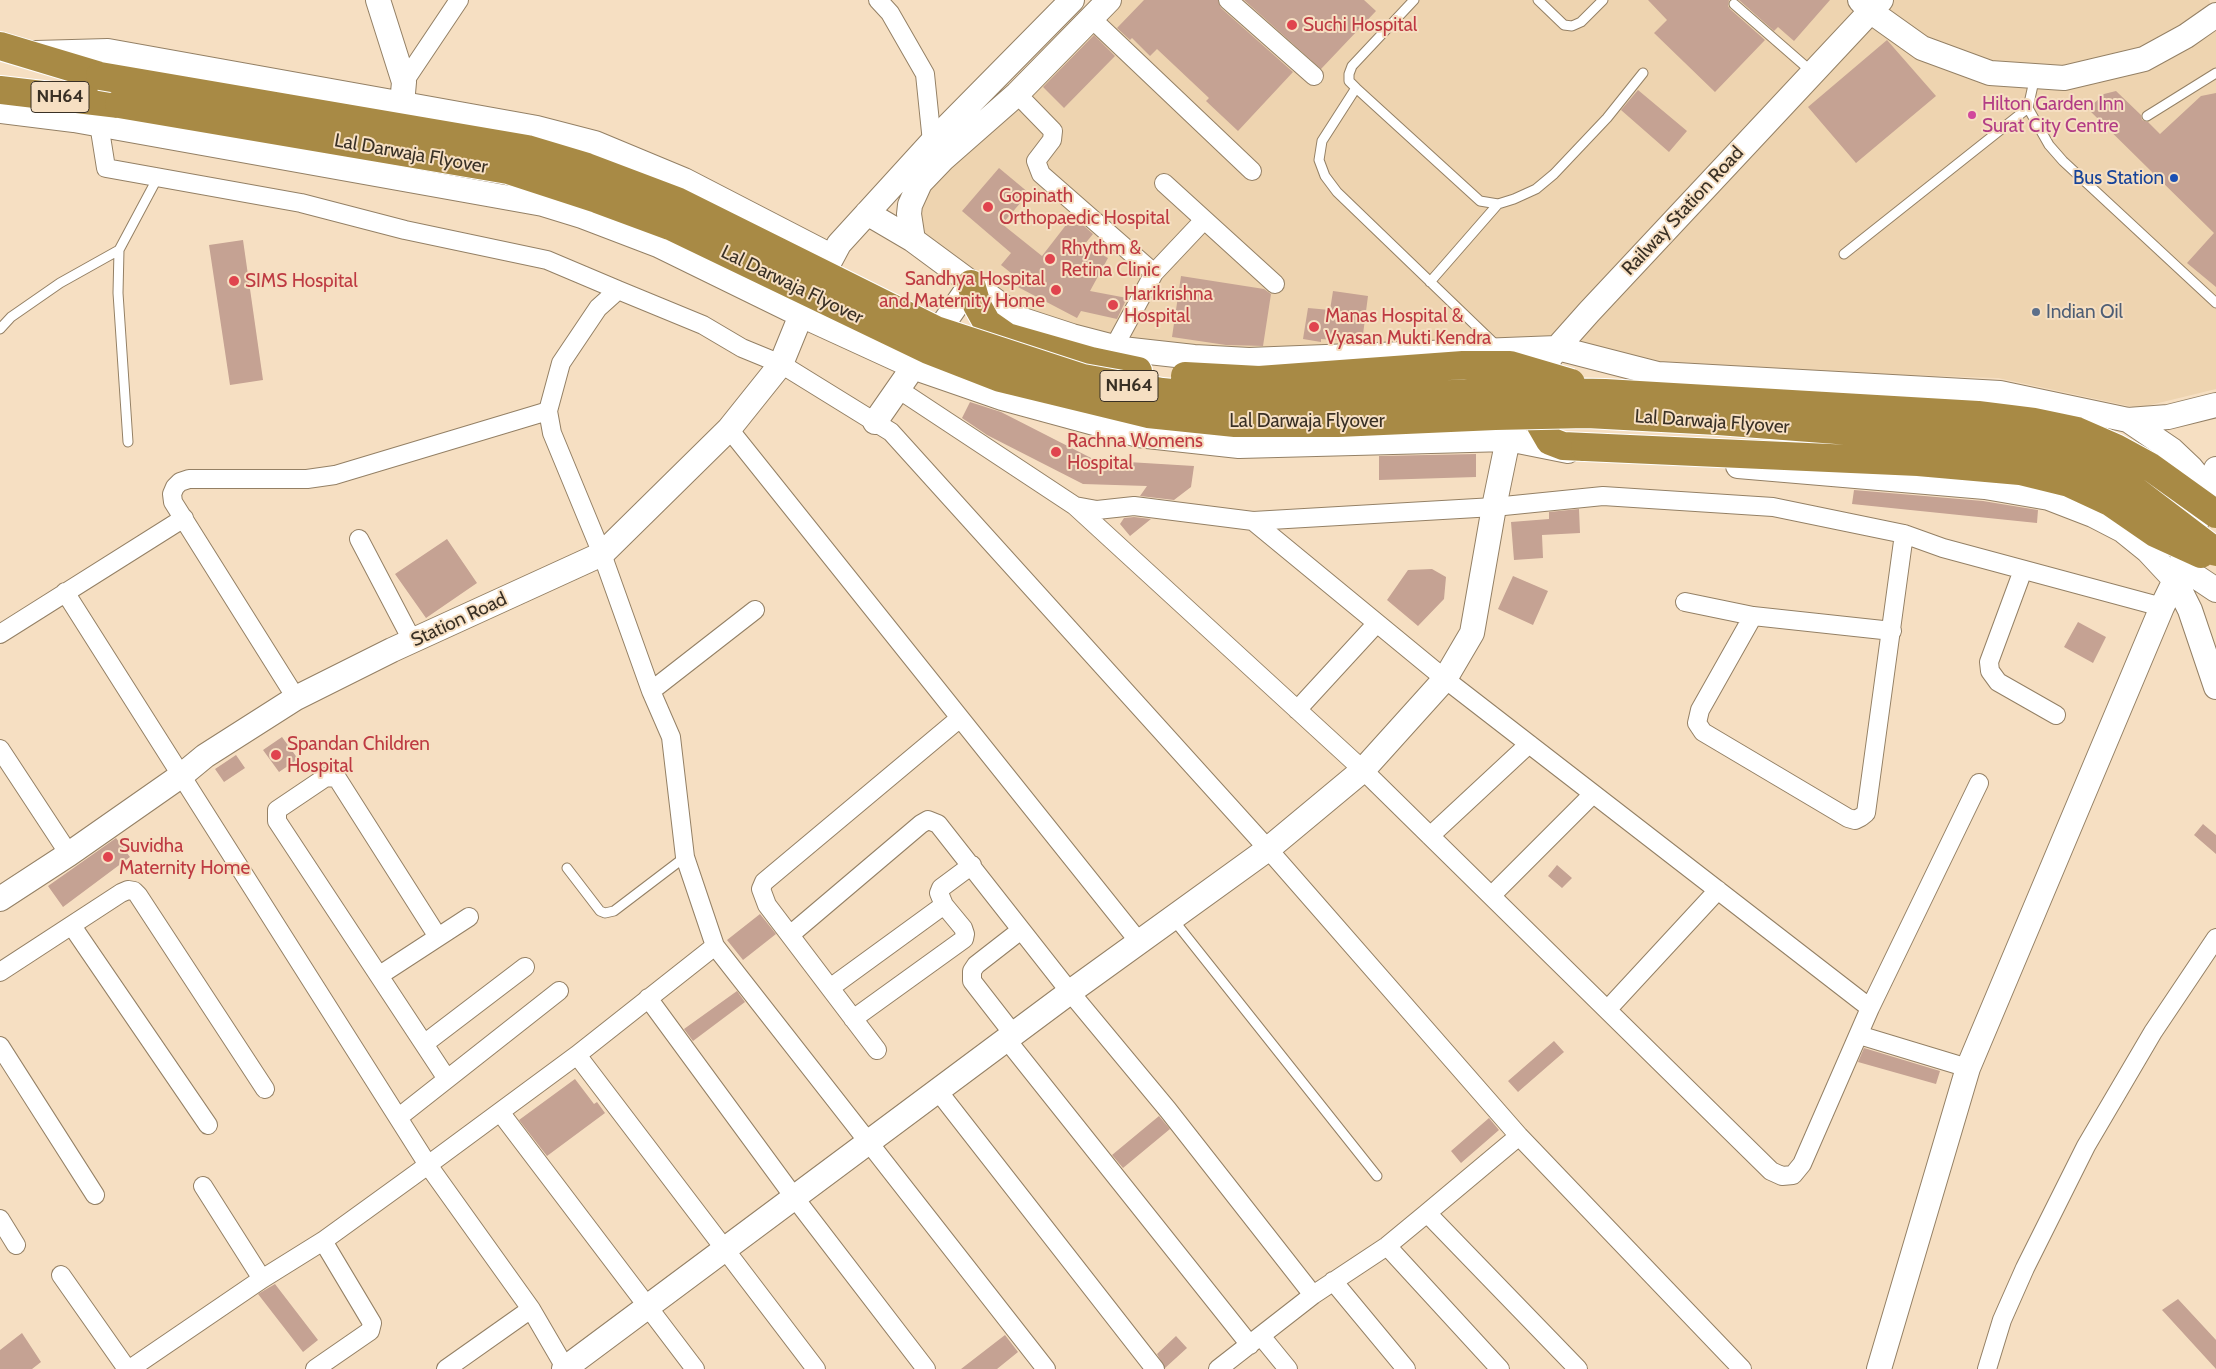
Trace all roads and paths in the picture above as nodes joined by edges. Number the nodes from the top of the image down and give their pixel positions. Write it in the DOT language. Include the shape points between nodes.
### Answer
graph roads {
  1 [pos="378,0"];
  2 [pos="459,0"];
  3 [pos="878,0"];
  4 [pos="1072,0"];
  5 [pos="1109,0"];
  6 [pos="1228,0"];
  7 [pos="1538,0"];
  8 [pos="1603,0"];
  9 [pos="1411,1"];
  10 [pos="1734,4"];
  11 [pos="1871,4"];
  12 [pos="2216,14"];
  13 [pos="1091,18"];
  14 [pos="0,46"];
  15 [pos="27,54"];
  16 [pos="1812,72"];
  17 [pos="1643,73"];
  18 [pos="2216,73"];
  19 [pos="1314,76"];
  20 [pos="2035,76"];
  21 [pos="1356,88"];
  22 [pos="0,90"];
  23 [pos="403,93"];
  24 [pos="1017,94"];
  25 [pos="2028,108"];
  26 [pos="0,112"];
  27 [pos="2147,116"];
  28 [pos="99,124"];
  29 [pos="574,139"];
  30 [pos="932,142"];
  31 [pos="626,156"];
  32 [pos="1252,171"];
  33 [pos="158,177"];
  34 [pos="1164,184"];
  35 [pos="1498,204"];
  36 [pos="558,208"];
  37 [pos="867,213"];
  38 [pos="593,220"];
  39 [pos="1204,220"];
  40 [pos="913,240"];
  41 [pos="120,250"];
  42 [pos="1844,254"];
  43 [pos="831,256"];
  44 [pos="1154,273"];
  45 [pos="1430,282"];
  46 [pos="971,284"];
  47 [pos="1274,284"];
  48 [pos="618,290"];
  49 [pos="2216,303"];
  50 [pos="801,315"];
  51 [pos="0,329"];
  52 [pos="1114,347"];
  53 [pos="1557,348"];
  54 [pos="1502,350"];
  55 [pos="781,364"];
  56 [pos="913,367"];
  57 [pos="1536,376"];
  58 [pos="898,389"];
  59 [pos="1605,393"];
  60 [pos="2216,405"];
  61 [pos="548,411"];
  62 [pos="2128,420"];
  63 [pos="875,422"];
  64 [pos="729,429"];
  65 [pos="1508,438"];
  66 [pos="128,442"];
  67 [pos="2213,490"];
  68 [pos="1075,506"];
  69 [pos="1494,507"];
  70 [pos="184,518"];
  71 [pos="1253,521"];
  72 [pos="1904,534"];
  73 [pos="359,540"];
  74 [pos="2216,552"];
  75 [pos="602,554"];
  76 [pos="2216,561"];
  77 [pos="2023,570"];
  78 [pos="2178,573"];
  79 [pos="2216,590"];
  80 [pos="65,592"];
  81 [pos="1685,602"];
  82 [pos="2162,607"];
  83 [pos="755,610"];
  84 [pos="1752,616"];
  85 [pos="1377,623"];
  86 [pos="1892,631"];
  87 [pos="0,634"];
  88 [pos="413,642"];
  89 [pos="1445,679"];
  90 [pos="2216,687"];
  91 [pos="651,690"];
  92 [pos="296,698"];
  93 [pos="1297,710"];
  94 [pos="2056,715"];
  95 [pos="960,718"];
  96 [pos="1529,744"];
  97 [pos="0,749"];
  98 [pos="1363,770"];
  99 [pos="6,772"];
  100 [pos="182,775"];
  101 [pos="1980,782"];
  102 [pos="1593,794"];
  103 [pos="1430,836"];
  104 [pos="1268,849"];
  105 [pos="69,854"];
  106 [pos="685,857"];
  107 [pos="972,866"];
  108 [pos="567,868"];
  109 [pos="1718,890"];
  110 [pos="1492,896"];
  111 [pos="0,899"];
  112 [pos="944,904"];
  113 [pos="468,917"];
  114 [pos="1172,918"];
  115 [pos="72,926"];
  116 [pos="1021,930"];
  117 [pos="790,935"];
  118 [pos="438,937"];
  119 [pos="2216,938"];
  120 [pos="1140,943"];
  121 [pos="715,946"];
  122 [pos="525,967"];
  123 [pos="0,972"];
  124 [pos="380,975"];
  125 [pos="830,988"];
  126 [pos="559,992"];
  127 [pos="1070,992"];
  128 [pos="648,998"];
  129 [pos="1870,1008"];
  130 [pos="1607,1010"];
  131 [pos="853,1019"];
  132 [pos="1859,1034"];
  133 [pos="1010,1037"];
  134 [pos="424,1044"];
  135 [pos="0,1046"];
  136 [pos="877,1050"];
  137 [pos="577,1055"];
  138 [pos="1968,1068"];
  139 [pos="447,1080"];
  140 [pos="265,1090"];
  141 [pos="938,1091"];
  142 [pos="500,1112"];
  143 [pos="398,1117"];
  144 [pos="208,1125"];
  145 [pos="1519,1136"];
  146 [pos="868,1142"];
  147 [pos="428,1165"];
  148 [pos="1378,1176"];
  149 [pos="203,1186"];
  150 [pos="95,1195"];
  151 [pos="794,1197"];
  152 [pos="1427,1213"];
  153 [pos="0,1219"];
  154 [pos="323,1241"];
  155 [pos="16,1245"];
  156 [pos="1387,1246"];
  157 [pos="725,1247"];
  158 [pos="61,1275"];
  159 [pos="262,1279"];
  160 [pos="1333,1281"];
  161 [pos="1313,1295"];
  162 [pos="647,1305"];
  163 [pos="531,1309"];
  164 [pos="1255,1340"];
  165 [pos="340,1362"];
  166 [pos="128,1369"];
  167 [pos="315,1369"];
  168 [pos="446,1369"];
  169 [pos="565,1369"];
  170 [pos="695,1369"];
  171 [pos="816,1369"];
  172 [pos="926,1369"];
  173 [pos="1046,1369"];
  174 [pos="1154,1369"];
  175 [pos="1218,1369"];
  176 [pos="1288,1369"];
  177 [pos="1406,1369"];
  178 [pos="1500,1369"];
  179 [pos="1578,1369"];
  180 [pos="1742,1369"];
  181 [pos="1879,1369"];
  182 [pos="1987,1369"];
  1 -- 23 [label="street"];
  2 -- 23 [label="street"];
  3 -- 30 [label="street" via="890,13 925,74"];
  4 -- 30 [label="street, Station Road"];
  5 -- 13 [label="street"];
  6 -- 19 [label="street"];
  7 -- 8 [label="lane" via="1564,25 1572,26 1581,22"];
  9 -- 21 [label="lane" via="1352,66 1349,81"];
  10 -- 16 [label="lane"];
  11 -- 16 [label="street, Railway Station Road"];
  11 -- 20 [label="street" via="1922,48 1990,73"];
  12 -- 20 [label="street" via="2186,36 2144,59 2064,78"];
  13 -- 24 [label="street"];
  13 -- 32 [label="street"];
  14 -- 15 [label="highway, NH64"];
  15 -- 23 [label="street" via="108,51"];
  15 -- 59 [label="highway, Lal Darwaja Flyover / NH64, bridge" via="100,76 527,149 570,162 677,201 936,330 1083,378 1162,392 1242,400 1341,401 1500,392"];
  16 -- 53 [label="street, Railway Station Road"];
  17 -- 35 [label="lane" via="1554,174 1536,189"];
  18 -- 27 [label="lane"];
  20 -- 25 [label="lane"];
  21 -- 35 [label="lane" via="1480,200"];
  21 -- 45 [label="lane" via="1322,141 1319,160 1325,176 1337,192"];
  22 -- 74 [label="highway, Lal Darwaja Flyover / NH64, bridge" via="119,104 508,170 670,226 928,350 1000,378 1148,414 1235,423 1338,423 1587,414 2021,444 2071,455 2121,480"];
  23 -- 29 [label="street"];
  24 -- 40 [label="street" via="920,183 910,205"];
  24 -- 44 [label="street" via="1053,131 1052,140 1036,161 1041,174"];
  25 -- 42 [label="lane"];
  25 -- 49 [label="lane" via="2049,145 2064,161"];
  26 -- 28 [label="street"];
  28 -- 33 [label="street" via="106,168"];
  28 -- 36 [label="street"];
  29 -- 31 [label="street" via="595,143"];
  29 -- 36 [label="street" via="558,153 552,168 551,189"];
  30 -- 37 [label="street, Station Road"];
  31 -- 38 [label="street" via="631,178 628,190 618,202"];
  31 -- 43 [label="street" via="684,180"];
  33 -- 41 [label="lane"];
  33 -- 48 [label="street" via="301,203 405,230 547,260"];
  34 -- 39 [label="street"];
  35 -- 45 [label="lane"];
  36 -- 38 [label="street"];
  37 -- 40 [label="street"];
  37 -- 43 [label="street, Station Road"];
  38 -- 50 [label="street" via="658,245"];
  39 -- 44 [label="street"];
  39 -- 47 [label="street"];
  40 -- 46 [label="street"];
  41 -- 51 [label="lane" via="60,283 11,317"];
  41 -- 66 [label="lane" via="118,293"];
  43 -- 50 [label="street, Station Road"];
  44 -- 52 [label="street"];
  45 -- 54 [label="lane"];
  46 -- 52 [label="street" via="1020,318"];
  46 -- 56 [label="street"];
  46 -- 59 [label="highway, bridge" via="987,323 1007,337 1138,372 1258,380 1463,365 1510,365"];
  48 -- 55 [label="street" via="703,325 742,348"];
  48 -- 61 [label="street" via="598,308 561,363"];
  50 -- 55 [label="street, Station Road"];
  50 -- 56 [label="street"];
  52 -- 54 [label="street" via="1249,360"];
  53 -- 54 [label="street"];
  53 -- 57 [label="street, Railway Station Road"];
  53 -- 62 [label="street" via="1658,374 2000,394"];
  55 -- 63 [label="street"];
  55 -- 64 [label="street, Station Road"];
  56 -- 58 [label="street"];
  56 -- 65 [label="street" via="1002,398 1138,435 1239,446"];
  57 -- 65 [label="street, Railway Station Road" via="1526,405"];
  57 -- 76 [label="highway, bridge" via="1535,403 1539,422 1550,441 1563,446 1918,462 2020,471 2069,482 2110,502 2155,533"];
  58 -- 63 [label="street"];
  58 -- 68 [label="street"];
  59 -- 67 [label="highway, Lal Darwaja Flyover / NH64, bridge" via="1978,415 2034,422 2077,431 2149,466"];
  60 -- 62 [label="street" via="2168,417"];
  61 -- 70 [label="street" via="335,475 307,479 189,479 180,482 172,494 173,502"];
  61 -- 75 [label="street" via="552,433"];
  62 -- 67 [label="street" via="2172,450"];
  63 -- 104 [label="street" via="891,432"];
  64 -- 75 [label="street, Station Road"];
  64 -- 95 [label="street"];
  65 -- 69 [label="street, Railway Station Road"];
  65 -- 78 [label="street" via="1577,453 1985,487 2049,498 2122,530"];
  67 -- 78 [label="street"];
  68 -- 71 [label="street" via="1097,510 1157,507"];
  68 -- 93 [label="street"];
  69 -- 71 [label="street"];
  69 -- 72 [label="street" via="1603,496 1763,506"];
  69 -- 89 [label="street, Railway Station Road" via="1472,633"];
  70 -- 80 [label="street"];
  70 -- 92 [label="street"];
  71 -- 85 [label="street"];
  72 -- 77 [label="street"];
  72 -- 86 [label="street"];
  73 -- 88 [label="street"];
  75 -- 88 [label="street, Station Road"];
  75 -- 91 [label="street"];
  77 -- 82 [label="street"];
  77 -- 94 [label="street" via="1989,662 1990,671 1998,682"];
  78 -- 79 [label="street"];
  78 -- 82 [label="street"];
  78 -- 90 [label="street"];
  80 -- 87 [label="street"];
  80 -- 100 [label="street"];
  81 -- 84 [label="street"];
  82 -- 138 [label="street"];
  83 -- 91 [label="street"];
  84 -- 86 [label="street"];
  84 -- 86 [label="street" via="1700,710 1697,723 1703,732 1855,820 1866,813"];
  85 -- 89 [label="street"];
  85 -- 93 [label="street"];
  88 -- 92 [label="street, Station Road"];
  89 -- 96 [label="street"];
  89 -- 98 [label="street, Railway Station Road"];
  91 -- 106 [label="street" via="671,738"];
  92 -- 100 [label="street, Station Road" via="205,756"];
  93 -- 98 [label="street"];
  95 -- 117 [label="street" via="764,882 761,889 767,905"];
  95 -- 120 [label="street"];
  96 -- 102 [label="street"];
  96 -- 103 [label="street"];
  97 -- 99 [label="street"];
  98 -- 103 [label="street"];
  98 -- 104 [label="street, Railway Station Road"];
  99 -- 105 [label="street"];
  100 -- 105 [label="street, Station Road"];
  100 -- 143 [label="street"];
  101 -- 129 [label="street"];
  102 -- 109 [label="street"];
  102 -- 110 [label="street"];
  103 -- 110 [label="street"];
  104 -- 114 [label="street, Railway Station Road"];
  104 -- 145 [label="street"];
  105 -- 111 [label="street, Station Road"];
  106 -- 108 [label="lane" via="614,911 605,913 600,911"];
  106 -- 121 [label="street"];
  107 -- 112 [label="street" via="941,888 940,897"];
  107 -- 116 [label="street"];
  107 -- 117 [label="street" via="938,824 928,820"];
  109 -- 129 [label="street"];
  109 -- 130 [label="street"];
  110 -- 130 [label="street"];
  112 -- 125 [label="street"];
  112 -- 131 [label="street" via="963,928 964,939"];
  113 -- 118 [label="street"];
  114 -- 120 [label="street, Railway Station Road"];
  114 -- 148 [label="lane"];
  115 -- 123 [label="street"];
  115 -- 140 [label="street" via="128,890 138,895"];
  115 -- 144 [label="street"];
  116 -- 127 [label="street"];
  116 -- 133 [label="street" via="972,971 972,981"];
  117 -- 125 [label="street"];
  118 -- 124 [label="street"];
  118 -- 124 [label="street" via="337,778 326,777 280,806 277,821"];
  119 -- 182 [label="street" via="2153,1032 2086,1146 2025,1268 2002,1320"];
  120 -- 127 [label="street, Railway Station Road"];
  121 -- 128 [label="street"];
  121 -- 146 [label="street"];
  122 -- 134 [label="street"];
  124 -- 134 [label="street"];
  125 -- 131 [label="street"];
  126 -- 139 [label="street"];
  127 -- 133 [label="street, Railway Station Road"];
  127 -- 161 [label="street" via="1168,1110"];
  128 -- 137 [label="street"];
  128 -- 151 [label="street"];
  129 -- 132 [label="street"];
  130 -- 132 [label="street" via="1771,1171 1782,1176 1793,1175 1802,1164"];
  131 -- 136 [label="street"];
  132 -- 138 [label="street"];
  133 -- 141 [label="street, Railway Station Road"];
  133 -- 164 [label="street"];
  134 -- 139 [label="street"];
  135 -- 150 [label="street"];
  137 -- 142 [label="street"];
  137 -- 157 [label="street"];
  138 -- 181 [label="street"];
  139 -- 143 [label="street"];
  141 -- 146 [label="street, Railway Station Road"];
  141 -- 174 [label="street"];
  142 -- 147 [label="street"];
  142 -- 162 [label="street"];
  143 -- 147 [label="street"];
  145 -- 152 [label="street"];
  145 -- 180 [label="street"];
  146 -- 151 [label="street, Railway Station Road"];
  146 -- 173 [label="street"];
  147 -- 154 [label="street"];
  147 -- 163 [label="street"];
  149 -- 159 [label="street"];
  151 -- 157 [label="street, Railway Station Road"];
  151 -- 172 [label="street"];
  152 -- 156 [label="street"];
  152 -- 179 [label="street"];
  153 -- 155 [label="street"];
  154 -- 159 [label="street"];
  154 -- 165 [label="street" via="372,1323 370,1331"];
  156 -- 160 [label="street"];
  156 -- 178 [label="street"];
  157 -- 162 [label="street, Railway Station Road"];
  157 -- 171 [label="street"];
  158 -- 166 [label="street"];
  159 -- 166 [label="street"];
  160 -- 161 [label="street"];
  160 -- 177 [label="street"];
  161 -- 164 [label="street"];
  162 -- 169 [label="street, Railway Station Road"];
  162 -- 170 [label="street"];
  163 -- 168 [label="street"];
  163 -- 169 [label="street"];
  164 -- 175 [label="street"];
  164 -- 176 [label="street"];
  165 -- 167 [label="street"];
}
